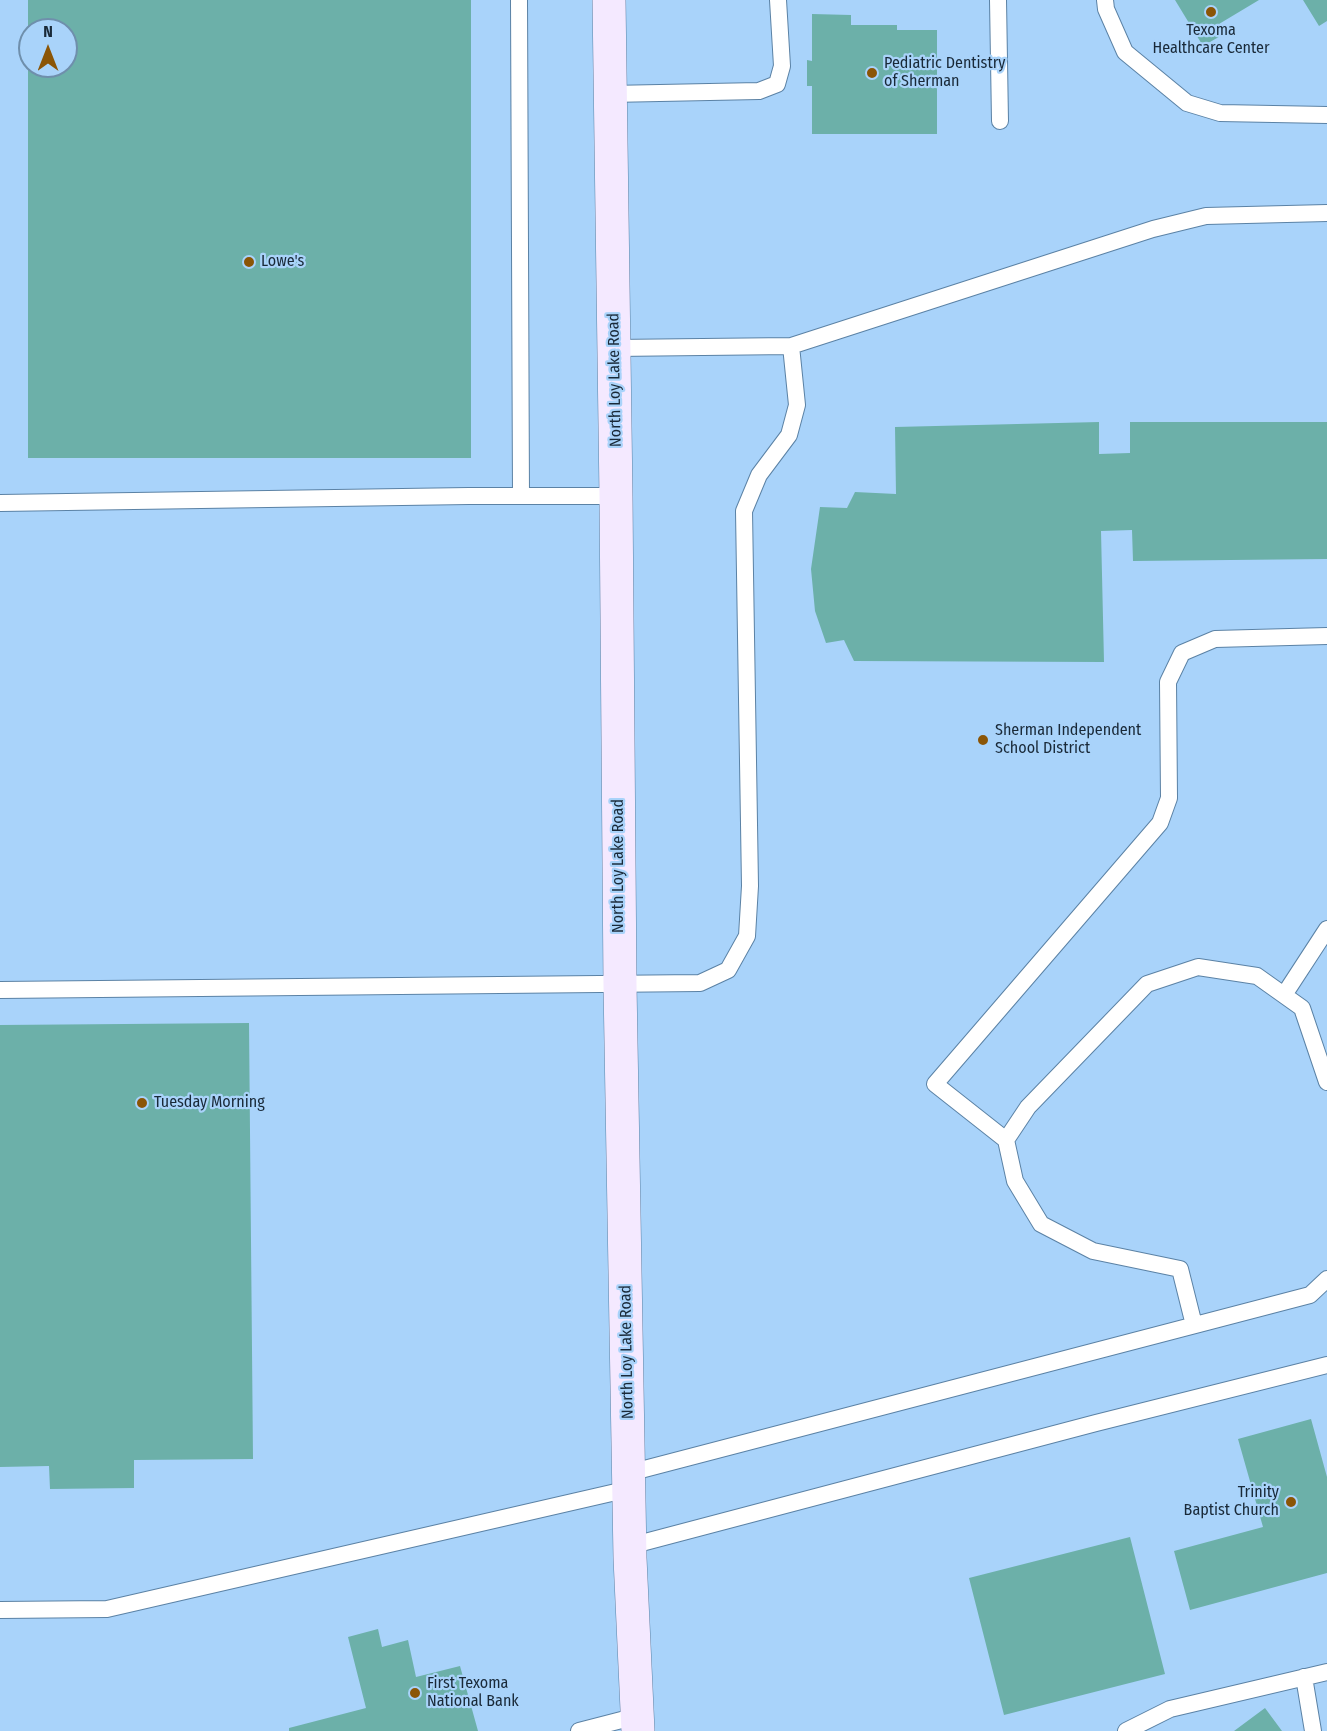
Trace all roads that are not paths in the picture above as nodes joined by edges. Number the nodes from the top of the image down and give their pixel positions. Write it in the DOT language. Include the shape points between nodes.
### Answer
graph roads {
  1 [pos="519,0"];
  2 [pos="609,0"];
  3 [pos="778,0"];
  4 [pos="998,0"];
  5 [pos="1105,0"];
  6 [pos="610,94"];
  7 [pos="1327,114"];
  8 [pos="1000,120"];
  9 [pos="1327,213"];
  10 [pos="791,346"];
  11 [pos="614,348"];
  12 [pos="521,495"];
  13 [pos="616,496"];
  14 [pos="0,503"];
  15 [pos="1327,636"];
  16 [pos="1327,929"];
  17 [pos="620,985"];
  18 [pos="0,990"];
  19 [pos="1284,995"];
  20 [pos="1327,1082"];
  21 [pos="1006,1140"];
  22 [pos="1327,1279"];
  23 [pos="1194,1325"];
  24 [pos="1327,1365"];
  25 [pos="629,1481"];
  26 [pos="630,1546"];
  27 [pos="0,1610"];
  28 [pos="1327,1672"];
  29 [pos="1304,1677"];
  30 [pos="637,1724"];
  31 [pos="579,1731"];
  32 [pos="1126,1731"];
  33 [pos="1312,1731"];
  1 -- 12 [label="lane"];
  2 -- 6 [label="street, North Loy Lake Road"];
  3 -- 6 [label="lane" via="782,66 777,84 759,91"];
  4 -- 8 [label="lane"];
  5 -- 7 [label="lane" via="1125,52 1187,103 1220,113"];
  6 -- 11 [label="street, North Loy Lake Road"];
  9 -- 10 [label="lane" via="1206,216 1153,229"];
  10 -- 11 [label="lane"];
  10 -- 17 [label="lane" via="797,405 789,435 759,475 744,511 750,886 747,936 728,970 700,983"];
  11 -- 13 [label="street, North Loy Lake Road"];
  12 -- 13 [label="lane"];
  12 -- 14 [label="lane"];
  13 -- 17 [label="street, North Loy Lake Road"];
  15 -- 21 [label="lane" via="1215,639 1182,653 1168,682 1169,798 1160,823 935,1084"];
  16 -- 19 [label="lane"];
  17 -- 18 [label="lane"];
  17 -- 25 [label="street, North Loy Lake Road"];
  19 -- 20 [label="lane" via="1302,1008"];
  19 -- 21 [label="lane" via="1257,976 1198,967 1147,984 1028,1107"];
  21 -- 23 [label="lane" via="1015,1181 1041,1224 1093,1251 1180,1269"];
  22 -- 23 [label="lane" via="1310,1294"];
  23 -- 25 [label="lane"];
  24 -- 26 [label="lane"];
  25 -- 26 [label="street, North Loy Lake Road"];
  25 -- 27 [label="lane" via="107,1609"];
  26 -- 30 [label="street, North Loy Lake Road"];
  28 -- 29 [label="lane"];
  29 -- 32 [label="lane" via="1170,1709"];
  29 -- 33 [label="lane"];
  30 -- 31 [label="lane"];
}
